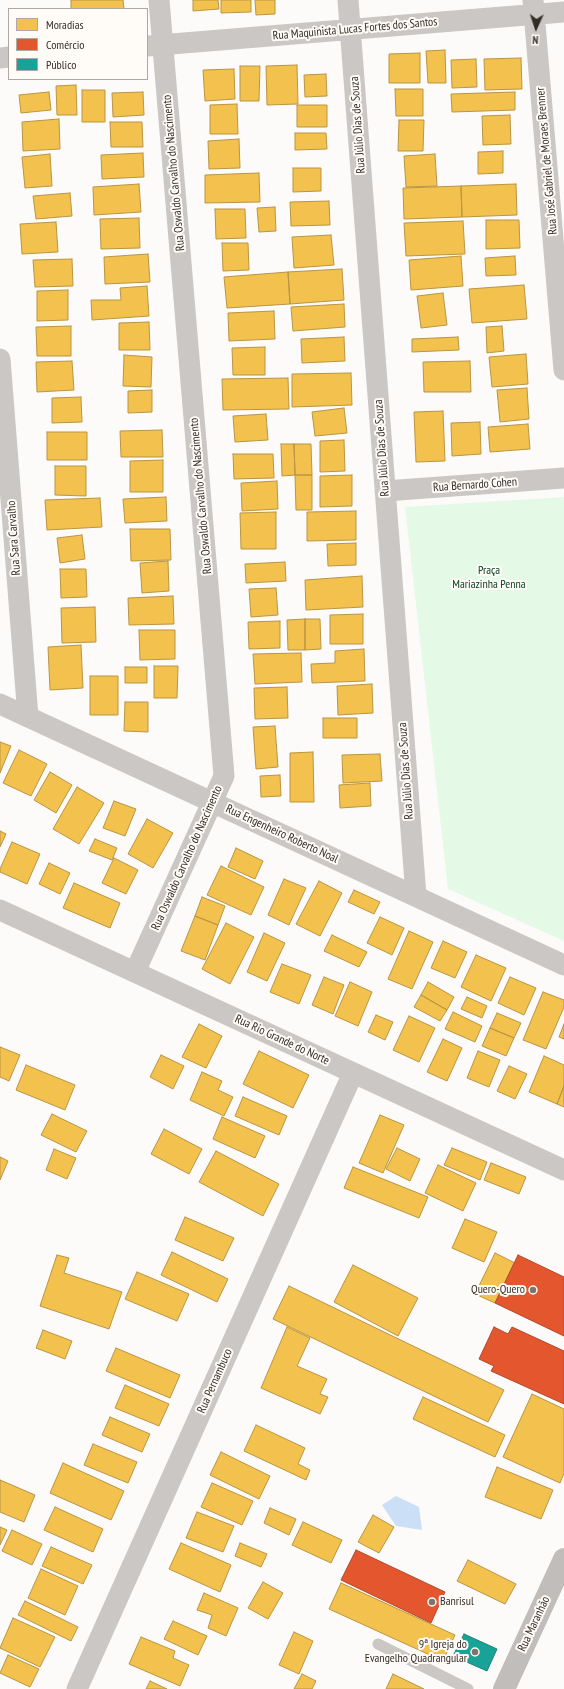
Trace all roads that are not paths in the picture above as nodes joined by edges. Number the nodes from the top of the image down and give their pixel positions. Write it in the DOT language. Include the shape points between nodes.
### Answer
graph roads {
  1 [pos="159,0"];
  2 [pos="348,0"];
  3 [pos="534,7"];
  4 [pos="564,12"];
  5 [pos="351,29"];
  6 [pos="155,46"];
  7 [pos="0,360"];
  8 [pos="564,370"];
  9 [pos="564,478"];
  10 [pos="385,491"];
  11 [pos="0,704"];
  12 [pos="28,717"];
  13 [pos="212,802"];
  14 [pos="416,896"];
  15 [pos="0,910"];
  16 [pos="564,965"];
  17 [pos="135,972"];
  18 [pos="353,1073"];
  19 [pos="564,1170"];
  20 [pos="564,1559"];
  21 [pos="378,1644"];
  22 [pos="77,1689"];
  23 [pos="468,1689"];
  24 [pos="504,1689"];
  1 -- 6 [label="street, Rua Oswaldo Carvalho do Nascimento"];
  2 -- 5 [label="street, Rua Júlio Dias de Souza"];
  3 -- 4 [label="street, Rua Maquinista Lucas Fortes dos Santos"];
  3 -- 5 [label="street, Rua Maquinista Lucas Fortes dos Santos"];
  3 -- 8 [label="street, Rua José Gabriel de Moraes Brenner"];
  5 -- 6 [label="street, Rua Maquinista Lucas Fortes dos Santos"];
  5 -- 10 [label="street, Rua Júlio Dias de Souza"];
  6 -- 13 [label="street, Rua Oswaldo Carvalho do Nascimento" via="224,776"];
  7 -- 12 [label="street, Rua Sara Carvalho"];
  9 -- 10 [label="street, Rua Bernardo Cohen"];
  10 -- 14 [label="street, Rua Júlio Dias de Souza"];
  11 -- 12 [label="street, Rua Engenheiro Roberto Noal"];
  12 -- 13 [label="street, Rua Engenheiro Roberto Noal"];
  13 -- 14 [label="street, Rua Engenheiro Roberto Noal"];
  13 -- 17 [label="street, Rua Oswaldo Carvalho do Nascimento"];
  14 -- 16 [label="street, Rua Engenheiro Roberto Noal"];
  15 -- 17 [label="street, Rua Rio Grande do Norte"];
  17 -- 18 [label="street, Rua Rio Grande do Norte"];
  18 -- 19 [label="street, Rua Rio Grande do Norte"];
  18 -- 22 [label="street, Rua Pernambuco"];
  20 -- 24 [label="main road, Rua Maranhão"];
  21 -- 23 [label="lane"];
}
